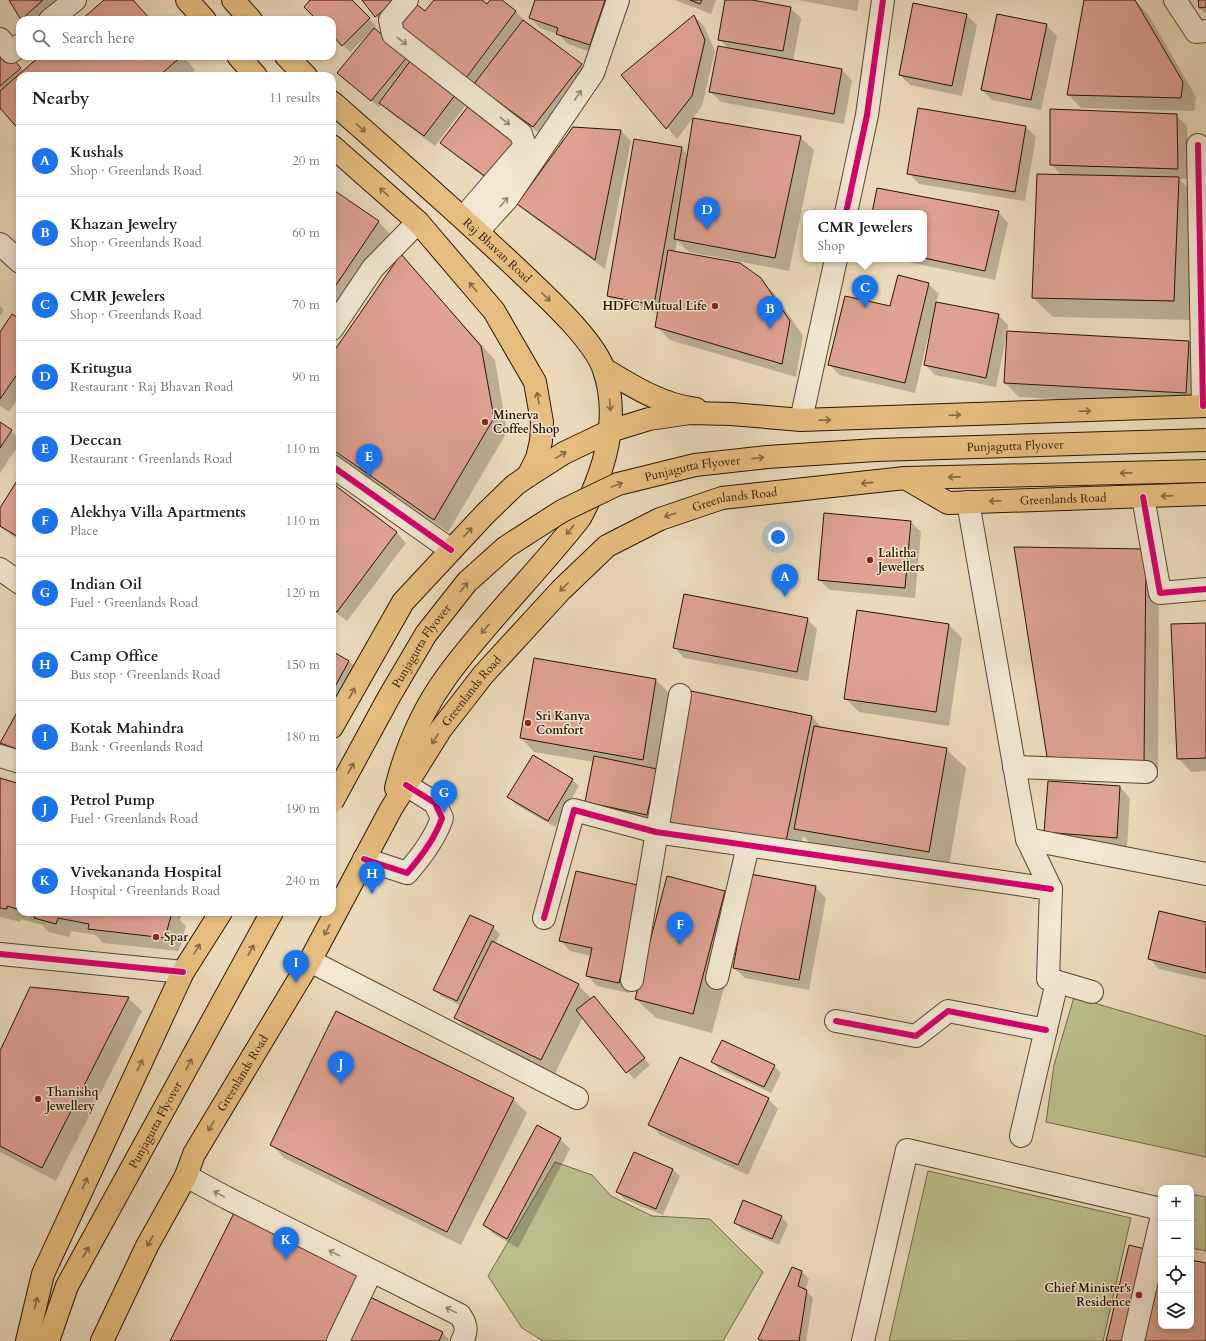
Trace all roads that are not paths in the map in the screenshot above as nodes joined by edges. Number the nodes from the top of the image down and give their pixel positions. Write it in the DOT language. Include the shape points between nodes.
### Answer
graph roads {
  1 [pos="75,0"];
  2 [pos="187,0"];
  3 [pos="232,0"];
  4 [pos="407,0"];
  5 [pos="618,0"];
  6 [pos="883,0"];
  7 [pos="1176,0"];
  8 [pos="55,16"];
  9 [pos="201,16"];
  10 [pos="247,16"];
  11 [pos="1206,31"];
  12 [pos="0,39"];
  13 [pos="16,48"];
  14 [pos="242,60"];
  15 [pos="290,60"];
  16 [pos="252,72"];
  17 [pos="302,72"];
  18 [pos="336,106"];
  19 [pos="1198,145"];
  20 [pos="336,150"];
  21 [pos="847,210"];
  22 [pos="418,222"];
  23 [pos="470,224"];
  24 [pos="0,244"];
  25 [pos="16,258"];
  26 [pos="835,262"];
  27 [pos="336,323"];
  28 [pos="604,369"];
  29 [pos="1204,406"];
  30 [pos="731,414"];
  31 [pos="801,420"];
  32 [pos="610,431"];
  33 [pos="1206,440"];
  34 [pos="336,469"];
  35 [pos="1206,471"];
  36 [pos="528,476"];
  37 [pos="905,478"];
  38 [pos="1206,494"];
  39 [pos="1143,497"];
  40 [pos="968,502"];
  41 [pos="451,550"];
  42 [pos="0,569"];
  43 [pos="16,580"];
  44 [pos="1206,589"];
  45 [pos="680,695"];
  46 [pos="336,720"];
  47 [pos="0,756"];
  48 [pos="16,761"];
  49 [pos="1014,767"];
  50 [pos="1146,772"];
  51 [pos="406,785"];
  52 [pos="336,795"];
  53 [pos="391,809"];
  54 [pos="656,832"];
  55 [pos="1027,839"];
  56 [pos="748,846"];
  57 [pos="364,859"];
  58 [pos="1206,874"];
  59 [pos="1051,889"];
  60 [pos="336,912"];
  61 [pos="218,916"];
  62 [pos="270,916"];
  63 [pos="334,916"];
  64 [pos="544,918"];
  65 [pos="0,954"];
  66 [pos="310,961"];
  67 [pos="183,972"];
  68 [pos="717,978"];
  69 [pos="632,980"];
  70 [pos="1057,982"];
  71 [pos="1092,992"];
  72 [pos="836,1021"];
  73 [pos="1046,1030"];
  74 [pos="577,1098"];
  75 [pos="1021,1136"];
  76 [pos="186,1176"];
  77 [pos="1158,1208"];
  78 [pos="1161,1221"];
  79 [pos="371,1272"];
  80 [pos="27,1341"];
  81 [pos="48,1341"];
  82 [pos="102,1341"];
  83 [pos="338,1341"];
  84 [pos="462,1341"];
  85 [pos="862,1341"];
  86 [pos="1133,1341"];
  1 -- 8 [label="street"];
  2 -- 9 [label="main road"];
  3 -- 10 [label="main road"];
  4 -- 23 [label="street, one-way" via="390,20 393,34 521,134 525,146"];
  23 -- 5 [label="street, one-way" via="507,199 593,73"];
  6 -- 21 [label="street" via="867,115"];
  7 -- 11 [label="street" via="1196,32"];
  12 -- 13 [label="street" via="11,52"];
  14 -- 16 [label="main road"];
  15 -- 17 [label="main road"];
  18 -- 23 [label="main road, Raj Bhavan Road, one-way"];
  19 -- 29 [label="street"];
  22 -- 20 [label="main road, one-way"];
  22 -- 27 [label="street" via="373,268"];
  36 -- 22 [label="main road, one-way" via="537,458 541,441 542,422 535,382 494,311"];
  23 -- 28 [label="main road, Raj Bhavan Road, one-way" via="571,322"];
  24 -- 25 [label="street"];
  26 -- 31 [label="street"];
  28 -- 30 [label="main road" via="643,393 686,408"];
  28 -- 32 [label="main road, Raj Bhavan Road, one-way" via="610,410"];
  31 -- 29 [label="main road, one-way"];
  30 -- 31 [label="main road"];
  30 -- 32 [label="main road" via="690,413 649,419"];
  36 -- 32 [label="main road, one-way" via="564,453"];
  32 -- 53 [label="main road, Greenlands Road, one-way" via="605,461 595,490 580,518 447,676 422,718 404,758"];
  52 -- 33 [label="main road, Punjagutta Flyover, one-way, bridge" via="426,634 467,582 506,547 562,511 618,484 695,464 767,457 884,450"];
  34 -- 41 [label="street"];
  35 -- 37 [label="main road, one-way"];
  41 -- 36 [label="main road, one-way" via="515,485"];
  37 -- 40 [label="main road, Greenlands Road" via="948,503"];
  37 -- 51 [label="main road, Greenlands Road, one-way" via="722,498 660,519 607,546 561,590 483,675 441,729"];
  38 -- 39 [label="main road, Greenlands Road, one-way"];
  39 -- 40 [label="main road, Greenlands Road, one-way"];
  39 -- 44 [label="street" via="1160,593"];
  40 -- 49 [label="street"];
  46 -- 41 [label="main road, one-way" via="403,602"];
  42 -- 43 [label="street"];
  45 -- 54 [label="street"];
  47 -- 48 [label="street"];
  49 -- 50 [label="street"];
  49 -- 55 [label="street"];
  51 -- 53 [label="main road, Greenlands Road"];
  51 -- 57 [label="street" via="435,803 442,818 438,831 407,873"];
  53 -- 57 [label="main road, Greenlands Road"];
  54 -- 56 [label="street"];
  54 -- 64 [label="street" via="574,810"];
  54 -- 69 [label="street"];
  55 -- 58 [label="street"];
  55 -- 59 [label="street"];
  56 -- 59 [label="street"];
  56 -- 68 [label="street"];
  57 -- 60 [label="main road, Greenlands Road, one-way"];
  59 -- 70 [label="street" via="1048,979"];
  67 -- 61 [label="main road, one-way"];
  81 -- 62 [label="main road, Punjagutta Flyover, one-way" via="67,1286"];
  63 -- 66 [label="main road, Greenlands Road, one-way"];
  65 -- 67 [label="street"];
  66 -- 74 [label="street"];
  66 -- 76 [label="main road, Greenlands Road, one-way" via="194,1154"];
  80 -- 67 [label="main road, one-way" via="43,1274"];
  70 -- 71 [label="street"];
  70 -- 73 [label="street"];
  72 -- 73 [label="street" via="916,1036 948,1011"];
  73 -- 75 [label="street"];
  79 -- 76 [label="street, one-way"];
  76 -- 82 [label="main road, Greenlands Road, one-way" via="147,1246"];
  77 -- 85 [label="street" via="907,1150"];
  78 -- 86 [label="street"];
  79 -- 83 [label="street"];
  84 -- 79 [label="street, one-way" via="466,1327 460,1315"];
}
